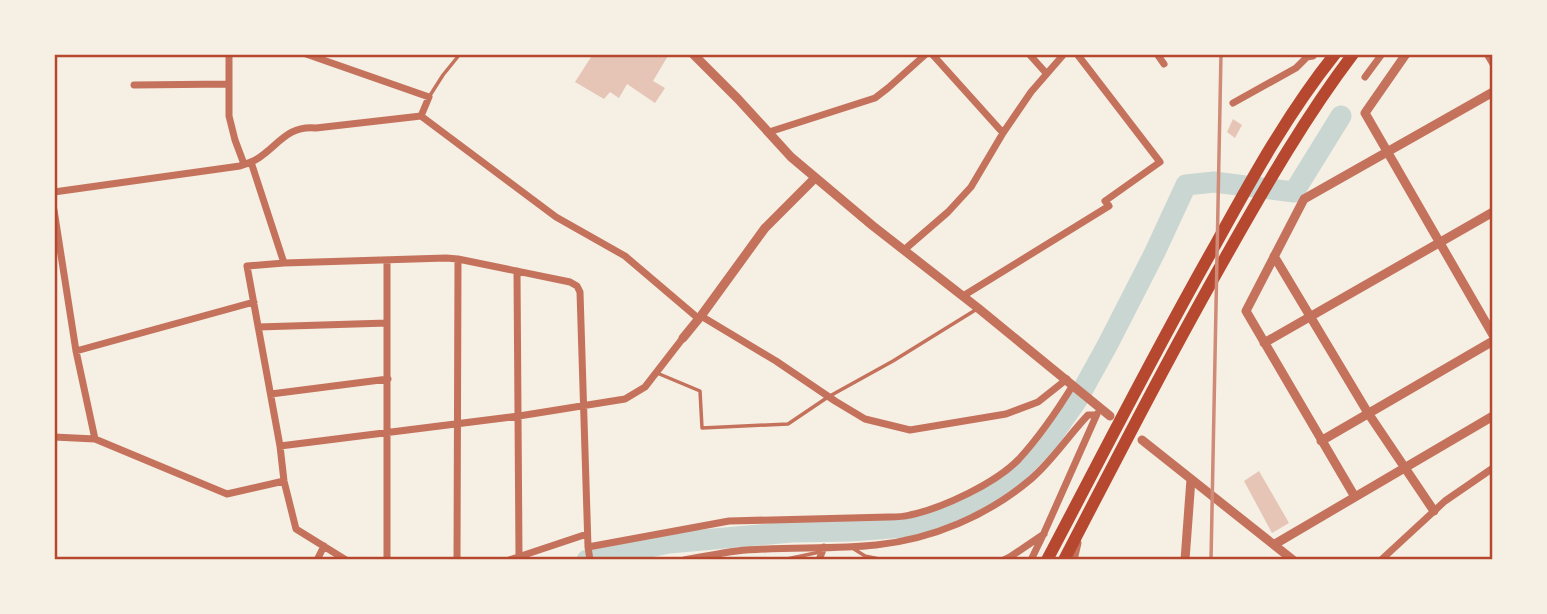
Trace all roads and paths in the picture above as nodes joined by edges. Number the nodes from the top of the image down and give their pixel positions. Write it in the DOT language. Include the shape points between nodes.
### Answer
graph roads {
  1 [pos="229,54"];
  2 [pos="306,54"];
  3 [pos="460,54"];
  4 [pos="693,54"];
  5 [pos="925,54"];
  6 [pos="932,54"];
  7 [pos="1028,54"];
  8 [pos="1064,54"];
  9 [pos="1077,54"];
  10 [pos="1157,54"];
  11 [pos="1335,54"];
  12 [pos="1353,54"];
  13 [pos="1381,54"];
  14 [pos="1406,54"];
  15 [pos="1487,54"];
  16 [pos="1309,56"];
  17 [pos="1164,64"];
  18 [pos="1493,64"];
  19 [pos="1046,73"];
  20 [pos="1365,77"];
  21 [pos="229,84"];
  22 [pos="134,85"];
  23 [pos="1493,92"];
  24 [pos="429,97"];
  25 [pos="1233,103"];
  26 [pos="421,116"];
  27 [pos="769,132"];
  28 [pos="1003,133"];
  29 [pos="1387,151"];
  30 [pos="248,163"];
  31 [pos="815,178"];
  32 [pos="54,192"];
  33 [pos="54,210"];
  34 [pos="1493,212"];
  35 [pos="1440,243"];
  36 [pos="904,250"];
  37 [pos="1274,256"];
  38 [pos="458,259"];
  39 [pos="387,260"];
  40 [pos="284,263"];
  41 [pos="517,271"];
  42 [pos="962,296"];
  43 [pos="254,302"];
  44 [pos="978,308"];
  45 [pos="700,317"];
  46 [pos="1311,317"];
  47 [pos="387,323"];
  48 [pos="258,327"];
  49 [pos="683,338"];
  50 [pos="1493,338"];
  51 [pos="1264,344"];
  52 [pos="76,351"];
  53 [pos="656,373"];
  54 [pos="387,379"];
  55 [pos="1070,382"];
  56 [pos="271,394"];
  57 [pos="828,397"];
  58 [pos="584,406"];
  59 [pos="1098,412"];
  60 [pos="1368,413"];
  61 [pos="519,416"];
  62 [pos="1110,416"];
  63 [pos="1493,416"];
  64 [pos="457,424"];
  65 [pos="388,432"];
  66 [pos="54,437"];
  67 [pos="95,439"];
  68 [pos="1142,440"];
  69 [pos="1321,441"];
  70 [pos="280,446"];
  71 [pos="1405,468"];
  72 [pos="1493,468"];
  73 [pos="1191,479"];
  74 [pos="284,481"];
  75 [pos="1355,497"];
  76 [pos="1434,511"];
  77 [pos="1079,530"];
  78 [pos="1044,533"];
  79 [pos="587,534"];
  80 [pos="1275,544"];
  81 [pos="324,546"];
  82 [pos="850,546"];
  83 [pos="823,549"];
  84 [pos="589,553"];
  85 [pos="519,556"];
  86 [pos="317,560"];
  87 [pos="346,560"];
  88 [pos="387,560"];
  89 [pos="457,560"];
  90 [pos="509,560"];
  91 [pos="684,560"];
  92 [pos="782,560"];
  93 [pos="819,560"];
  94 [pos="884,560"];
  95 [pos="1004,560"];
  96 [pos="1031,560"];
  97 [pos="1047,560"];
  98 [pos="1064,560"];
  99 [pos="1073,560"];
  100 [pos="1185,560"];
  101 [pos="1293,560"];
  102 [pos="1381,560"];
  1 -- 21 [label="street"];
  2 -- 24 [label="street"];
  3 -- 24 [label="lane"];
  4 -- 27 [label="street"];
  5 -- 27 [label="street" via="875,98"];
  6 -- 28 [label="street"];
  7 -- 19 [label="street"];
  8 -- 19 [label="street"];
  9 -- 42 [label="street" via="1160,162 1105,201 1109,206"];
  10 -- 17 [label="street"];
  11 -- 97 [label="highway" via="1258,168"];
  12 -- 77 [label="highway" via="1272,175"];
  13 -- 20 [label="street"];
  14 -- 29 [label="street" via="1365,113"];
  15 -- 18 [label="street"];
  16 -- 25 [label="street"];
  19 -- 28 [label="street"];
  21 -- 22 [label="street"];
  21 -- 30 [label="street" via="229,116"];
  23 -- 29 [label="street"];
  24 -- 26 [label="street"];
  26 -- 30 [label="street" via="305,127"];
  26 -- 45 [label="street" via="556,217 625,256"];
  27 -- 31 [label="street"];
  28 -- 36 [label="street" via="971,187"];
  29 -- 35 [label="street"];
  29 -- 37 [label="street" via="1304,199"];
  30 -- 32 [label="street"];
  30 -- 40 [label="street"];
  31 -- 36 [label="street"];
  31 -- 45 [label="street" via="765,228"];
  33 -- 52 [label="street"];
  34 -- 35 [label="street"];
  35 -- 46 [label="street"];
  35 -- 50 [label="street"];
  36 -- 42 [label="street"];
  37 -- 46 [label="street"];
  37 -- 51 [label="street" via="1245,311"];
  38 -- 39 [label="street"];
  38 -- 41 [label="street"];
  38 -- 64 [label="street"];
  39 -- 40 [label="street"];
  39 -- 47 [label="street"];
  40 -- 43 [label="street" via="247,266"];
  41 -- 58 [label="street" via="570,282 580,292"];
  41 -- 61 [label="street"];
  42 -- 44 [label="street"];
  43 -- 48 [label="street"];
  43 -- 52 [label="street"];
  44 -- 55 [label="street"];
  44 -- 57 [label="lane"];
  45 -- 49 [label="street"];
  45 -- 57 [label="street"];
  46 -- 51 [label="street"];
  46 -- 60 [label="street"];
  47 -- 48 [label="street"];
  47 -- 54 [label="street"];
  48 -- 56 [label="street"];
  49 -- 53 [label="street"];
  50 -- 60 [label="street"];
  51 -- 69 [label="street"];
  52 -- 67 [label="street"];
  53 -- 57 [label="lane" via="700,391 702,428 788,424"];
  53 -- 58 [label="street" via="645,387 625,399"];
  54 -- 56 [label="street"];
  54 -- 65 [label="street"];
  55 -- 57 [label="street" via="1038,402 1006,414 910,430 866,419"];
  55 -- 59 [label="street"];
  55 -- 84 [label="street" via="1049,424 1017,461 985,485 943,505 888,517 729,521"];
  56 -- 70 [label="street"];
  58 -- 61 [label="street"];
  58 -- 79 [label="street"];
  59 -- 62 [label="street"];
  59 -- 78 [label="street"];
  59 -- 82 [label="street" via="1088,415 1031,478 961,523 923,536"];
  60 -- 69 [label="street"];
  60 -- 71 [label="street"];
  61 -- 64 [label="street"];
  61 -- 85 [label="street"];
  63 -- 71 [label="street"];
  64 -- 65 [label="street"];
  64 -- 89 [label="street"];
  65 -- 70 [label="street"];
  65 -- 88 [label="street"];
  66 -- 67 [label="street"];
  67 -- 74 [label="street" via="227,494"];
  68 -- 73 [label="street"];
  69 -- 75 [label="street"];
  70 -- 74 [label="street"];
  71 -- 75 [label="street"];
  71 -- 76 [label="street"];
  72 -- 76 [label="street"];
  73 -- 80 [label="street"];
  73 -- 100 [label="street"];
  74 -- 81 [label="street" via="296,529"];
  75 -- 80 [label="street"];
  76 -- 102 [label="street"];
  77 -- 98 [label="highway"];
  77 -- 99 [label="street"];
  78 -- 95 [label="street"];
  78 -- 96 [label="street"];
  79 -- 84 [label="street"];
  79 -- 85 [label="street"];
  80 -- 101 [label="street"];
  81 -- 86 [label="street"];
  81 -- 87 [label="street"];
  82 -- 83 [label="street"];
  82 -- 94 [label="lane" via="865,556"];
  83 -- 91 [label="street" via="738,551"];
  83 -- 92 [label="lane"];
  83 -- 93 [label="street"];
  85 -- 90 [label="street"];
}
